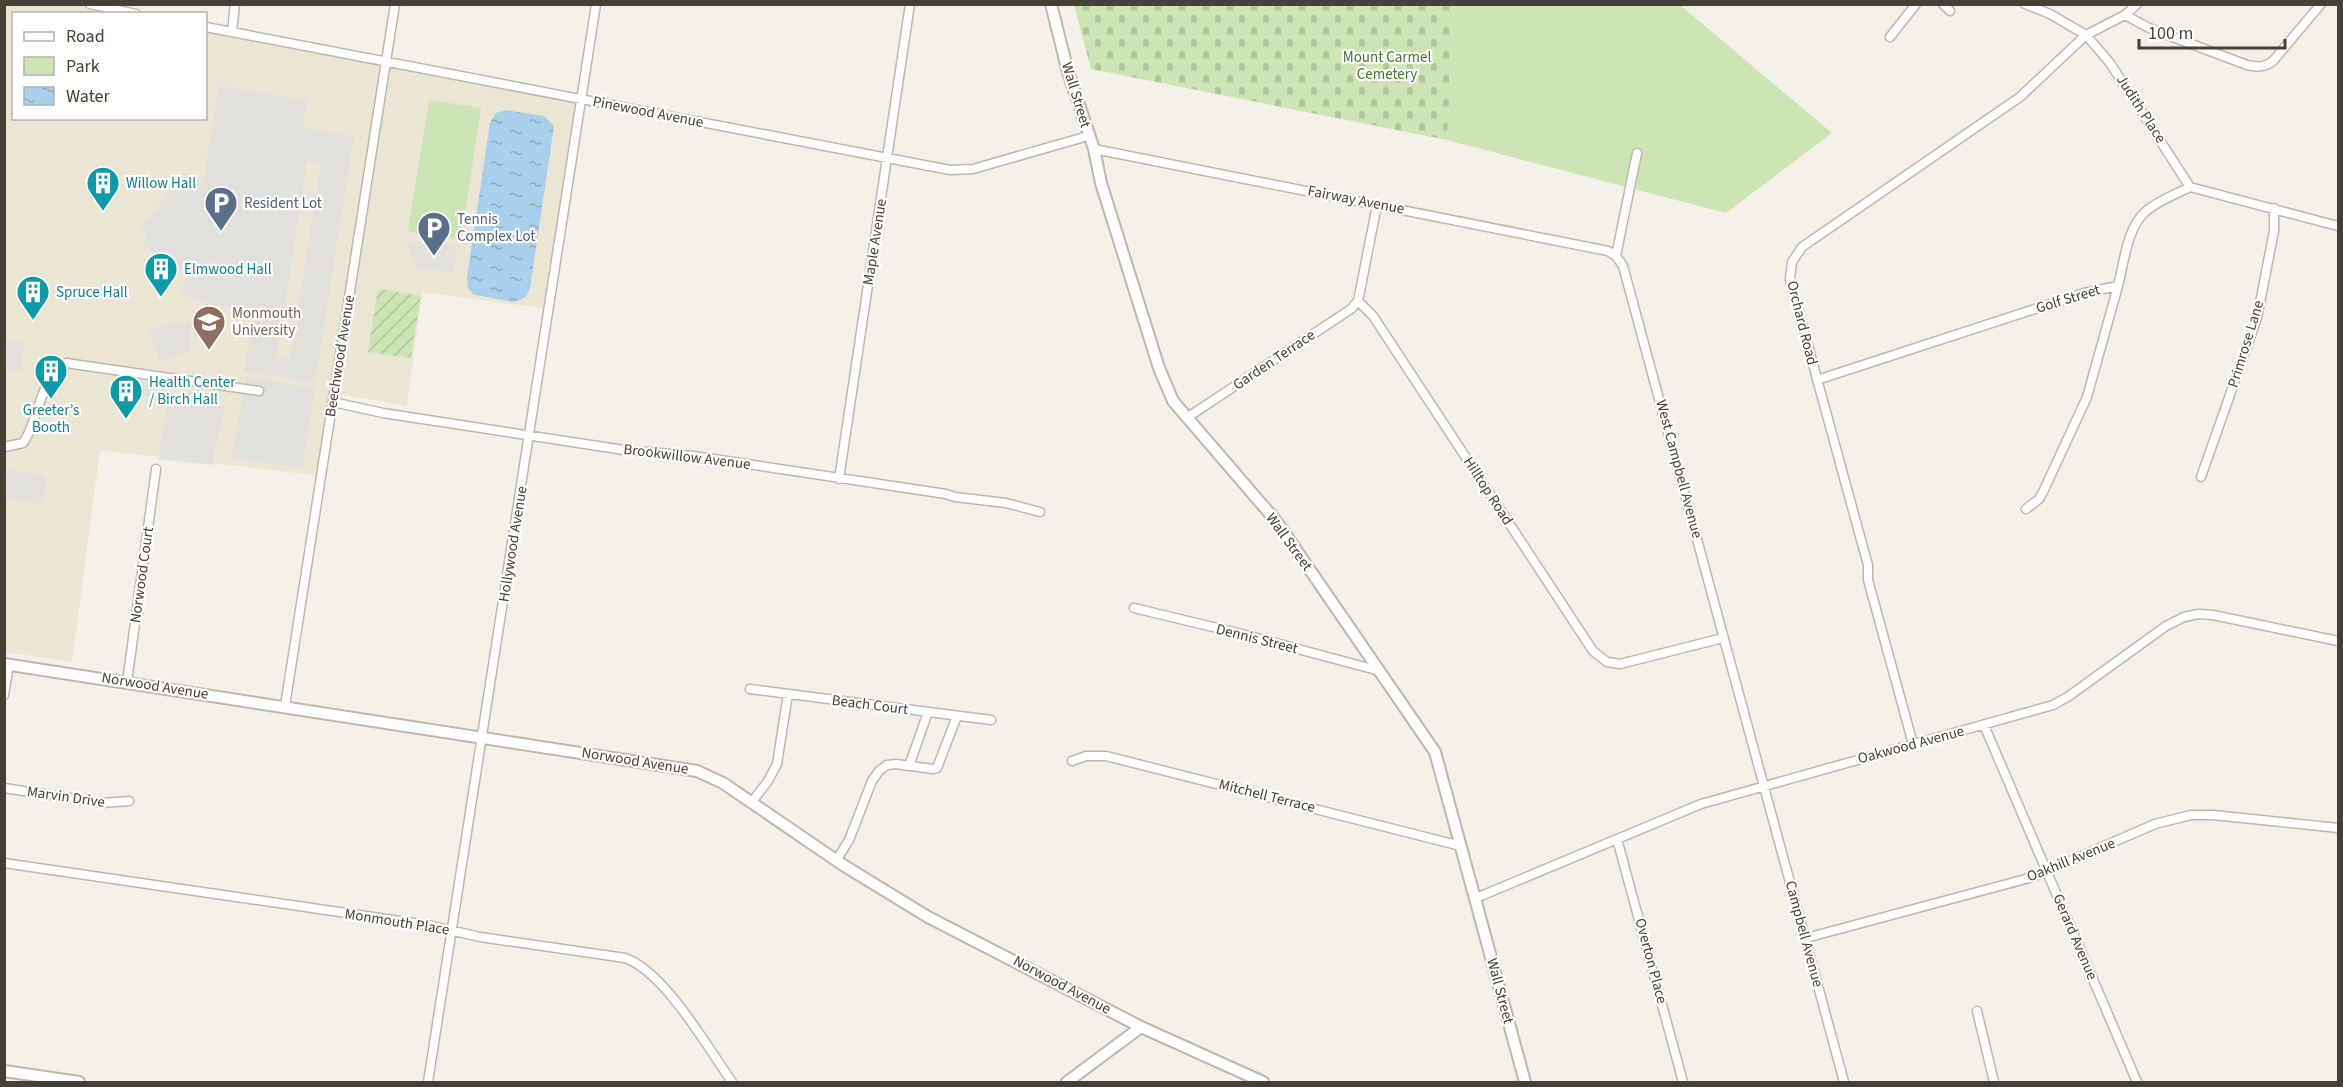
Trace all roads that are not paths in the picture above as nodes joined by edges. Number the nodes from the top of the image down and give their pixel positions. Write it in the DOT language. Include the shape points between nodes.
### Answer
graph roads {
  1 [pos="90,4"];
  2 [pos="235,4"];
  3 [pos="395,4"];
  4 [pos="596,4"];
  5 [pos="910,4"];
  6 [pos="1050,4"];
  7 [pos="1916,4"];
  8 [pos="1943,4"];
  9 [pos="2025,4"];
  10 [pos="2137,4"];
  11 [pos="2321,4"];
  12 [pos="1950,11"];
  13 [pos="127,12"];
  14 [pos="2125,15"];
  15 [pos="207,27"];
  16 [pos="232,32"];
  17 [pos="2086,35"];
  18 [pos="1890,37"];
  19 [pos="386,62"];
  20 [pos="581,99"];
  21 [pos="1088,136"];
  22 [pos="1094,149"];
  23 [pos="1637,153"];
  24 [pos="886,158"];
  25 [pos="2190,187"];
  26 [pos="1377,205"];
  27 [pos="2274,208"];
  28 [pos="2338,226"];
  29 [pos="1616,256"];
  30 [pos="2118,286"];
  31 [pos="1358,301"];
  32 [pos="1817,380"];
  33 [pos="259,391"];
  34 [pos="333,402"];
  35 [pos="1188,417"];
  36 [pos="529,435"];
  37 [pos="4,447"];
  38 [pos="156,469"];
  39 [pos="2201,477"];
  40 [pos="839,478"];
  41 [pos="2026,509"];
  42 [pos="1040,512"];
  43 [pos="1134,608"];
  44 [pos="1723,638"];
  45 [pos="2338,641"];
  46 [pos="7,664"];
  47 [pos="1380,671"];
  48 [pos="127,682"];
  49 [pos="750,689"];
  50 [pos="4,694"];
  51 [pos="788,694"];
  52 [pos="285,706"];
  53 [pos="928,712"];
  54 [pos="957,716"];
  55 [pos="991,720"];
  56 [pos="1984,724"];
  57 [pos="483,736"];
  58 [pos="1913,744"];
  59 [pos="1072,761"];
  60 [pos="909,766"];
  61 [pos="1764,785"];
  62 [pos="4,788"];
  63 [pos="129,801"];
  64 [pos="751,803"];
  65 [pos="2338,828"];
  66 [pos="1617,839"];
  67 [pos="1461,846"];
  68 [pos="836,861"];
  69 [pos="4,863"];
  70 [pos="2047,871"];
  71 [pos="1476,898"];
  72 [pos="452,931"];
  73 [pos="1806,938"];
  74 [pos="1977,1011"];
  75 [pos="1141,1027"];
  76 [pos="4,1071"];
  77 [pos="78,1083"];
  78 [pos="428,1083"];
  79 [pos="732,1083"];
  80 [pos="1067,1083"];
  81 [pos="1263,1083"];
  82 [pos="1525,1083"];
  83 [pos="1683,1083"];
  84 [pos="1844,1083"];
  85 [pos="1994,1083"];
  86 [pos="2138,1083"];
  1 -- 13 [label="street"];
  2 -- 16 [label="street"];
  3 -- 19 [label="street, Beechwood Avenue"];
  4 -- 20 [label="street, Hollywood Avenue"];
  5 -- 24 [label="street, Maple Avenue"];
  6 -- 21 [label="street, Wall Street"];
  7 -- 18 [label="street"];
  8 -- 12 [label="street"];
  9 -- 17 [label="street"];
  10 -- 14 [label="street, Orchard Road"];
  11 -- 14 [label="street" via="2273,61 2260,67 2149,28"];
  14 -- 17 [label="street, Orchard Road"];
  15 -- 16 [label="street, Pinewood Avenue"];
  16 -- 19 [label="street, Pinewood Avenue"];
  17 -- 25 [label="street, Judith Place" via="2110,63"];
  17 -- 32 [label="street, Orchard Road" via="2020,97 1802,246 1792,262 1790,280"];
  19 -- 20 [label="street, Pinewood Avenue"];
  19 -- 34 [label="street, Beechwood Avenue"];
  20 -- 24 [label="street, Pinewood Avenue"];
  20 -- 36 [label="street, Hollywood Avenue"];
  21 -- 22 [label="street, Wall Street"];
  21 -- 24 [label="street, Pinewood Avenue" via="969,170"];
  22 -- 26 [label="street, Fairway Avenue"];
  22 -- 35 [label="street, Wall Street" via="1159,368 1169,395"];
  23 -- 29 [label="street"];
  24 -- 40 [label="street, Maple Avenue"];
  25 -- 27 [label="street"];
  25 -- 30 [label="street, Golf Street" via="2141,216"];
  26 -- 29 [label="street, Fairway Avenue" via="1608,251"];
  26 -- 31 [label="street"];
  27 -- 28 [label="street"];
  27 -- 39 [label="street, Primrose Lane" via="2274,231 2257,318"];
  29 -- 44 [label="street, West Campbell Avenue" via="1623,266"];
  30 -- 32 [label="street, Golf Street" via="2084,293"];
  30 -- 41 [label="street" via="2082,410 2043,492"];
  31 -- 35 [label="street, Garden Terrace"];
  31 -- 44 [label="street, Hilltop Road" via="1373,316 1596,655 1620,664"];
  32 -- 58 [label="street, Orchard Road"];
  33 -- 37 [label="street" via="66,363 48,381 29,435 23,443"];
  34 -- 36 [label="street, Brookwillow Avenue"];
  34 -- 52 [label="street, Beechwood Avenue"];
  35 -- 47 [label="street, Wall Street" via="1277,522"];
  36 -- 40 [label="street, Brookwillow Avenue"];
  36 -- 57 [label="street, Hollywood Avenue"];
  38 -- 48 [label="street, Norwood Court"];
  40 -- 42 [label="street, Brookwillow Avenue" via="1006,503"];
  43 -- 47 [label="street, Dennis Street"];
  44 -- 61 [label="street, West Campbell Avenue"];
  45 -- 56 [label="street, Oakwood Avenue" via="2213,615 2184,617 2060,701"];
  46 -- 48 [label="street, Norwood Avenue"];
  46 -- 50 [label="street"];
  47 -- 67 [label="street, Wall Street" via="1435,752"];
  48 -- 52 [label="street, Norwood Avenue"];
  49 -- 51 [label="street, Beach Court"];
  51 -- 53 [label="street, Beach Court"];
  51 -- 64 [label="street" via="777,764"];
  52 -- 57 [label="street, Norwood Avenue"];
  53 -- 54 [label="street, Beach Court"];
  53 -- 60 [label="street"];
  54 -- 55 [label="street, Beach Court"];
  54 -- 60 [label="street" via="937,768"];
  56 -- 58 [label="street, Oakwood Avenue"];
  56 -- 70 [label="street, Gerard Avenue"];
  57 -- 64 [label="street, Norwood Avenue" via="697,771"];
  57 -- 72 [label="street, Hollywood Avenue"];
  58 -- 61 [label="street, Oakwood Avenue"];
  59 -- 67 [label="street, Mitchell Terrace" via="1106,756"];
  60 -- 68 [label="street" via="887,765 875,776 849,840"];
  61 -- 66 [label="street, Oakwood Avenue" via="1701,804"];
  61 -- 73 [label="street, Campbell Avenue"];
  62 -- 63 [label="street, Marvin Drive" via="102,803"];
  64 -- 68 [label="street, Norwood Avenue"];
  65 -- 70 [label="street, Oakhill Avenue" via="2192,815 2155,824"];
  66 -- 71 [label="street, Oakwood Avenue"];
  66 -- 83 [label="street, Overton Place"];
  67 -- 71 [label="street, Wall Street"];
  68 -- 75 [label="street, Norwood Avenue" via="928,917"];
  69 -- 72 [label="street, Monmouth Place"];
  70 -- 73 [label="street, Oakhill Avenue"];
  70 -- 86 [label="street, Gerard Avenue"];
  71 -- 82 [label="street, Wall Street"];
  72 -- 78 [label="street, Hollywood Avenue"];
  72 -- 79 [label="street, Monmouth Place" via="632,961 664,987"];
  73 -- 84 [label="street, Campbell Avenue"];
  74 -- 85 [label="street"];
  75 -- 80 [label="street"];
  75 -- 81 [label="street, Norwood Avenue"];
  76 -- 77 [label="street"];
}
